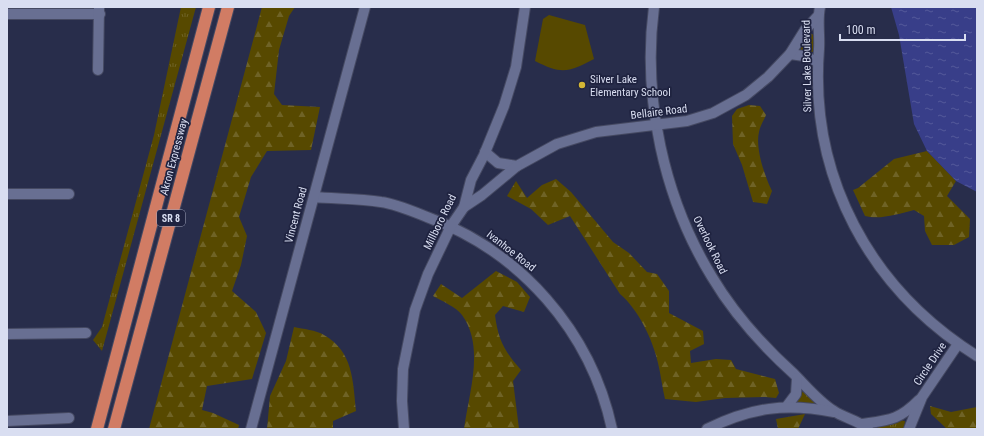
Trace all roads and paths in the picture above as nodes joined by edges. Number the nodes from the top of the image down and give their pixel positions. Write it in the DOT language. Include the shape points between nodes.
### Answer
graph roads {
  1 [pos="209,7"];
  2 [pos="228,7"];
  3 [pos="365,7"];
  4 [pos="525,7"];
  5 [pos="654,7"];
  6 [pos="99,10"];
  7 [pos="819,12"];
  8 [pos="7,14"];
  9 [pos="790,54"];
  10 [pos="818,62"];
  11 [pos="98,70"];
  12 [pos="657,124"];
  13 [pos="485,152"];
  14 [pos="517,166"];
  15 [pos="7,194"];
  16 [pos="69,194"];
  17 [pos="314,197"];
  18 [pos="464,207"];
  19 [pos="451,226"];
  20 [pos="86,333"];
  21 [pos="7,334"];
  22 [pos="958,344"];
  23 [pos="977,356"];
  24 [pos="797,378"];
  25 [pos="922,397"];
  26 [pos="787,406"];
  27 [pos="834,412"];
  28 [pos="69,418"];
  29 [pos="7,421"];
  30 [pos="865,426"];
  31 [pos="97,429"];
  32 [pos="114,429"];
  33 [pos="251,429"];
  34 [pos="404,429"];
  35 [pos="612,429"];
  36 [pos="707,429"];
  37 [pos="909,429"];
  1 -- 31 [label="highway, Akron Expressway / SR 8"];
  2 -- 32 [label="highway, Akron Expressway / SR 8"];
  3 -- 17 [label="street, Vincent Road"];
  4 -- 13 [label="street, Millboro Road" via="511,87"];
  5 -- 12 [label="street, Overlook Road" via="652,62"];
  6 -- 8 [label="street"];
  6 -- 11 [label="street"];
  7 -- 9 [label="street, Bellaire Road"];
  7 -- 10 [label="street, Silver Lake Boulevard"];
  9 -- 10 [label="street"];
  9 -- 12 [label="street, Bellaire Road" via="759,85 726,107 694,120"];
  10 -- 22 [label="street, Silver Lake Boulevard" via="819,98 825,144 838,190 855,228 874,259 901,294"];
  12 -- 14 [label="street, Bellaire Road" via="602,130 570,139 544,150"];
  12 -- 24 [label="street, Overlook Road" via="676,199 689,232 712,277 743,321"];
  13 -- 14 [label="street" via="498,163"];
  13 -- 18 [label="street, Millboro Road" via="471,180"];
  14 -- 18 [label="street, Bellaire Road"];
  15 -- 16 [label="street"];
  17 -- 19 [label="street, Ivanhoe Road" via="381,202"];
  17 -- 33 [label="street, Vincent Road"];
  18 -- 19 [label="street, Millboro Road"];
  19 -- 34 [label="street, Millboro Road" via="428,274 410,330 403,369"];
  19 -- 35 [label="street, Ivanhoe Road" via="504,258 553,306 580,346 594,374 604,397"];
  20 -- 21 [label="street"];
  22 -- 23 [label="street, Silver Lake Boulevard"];
  22 -- 25 [label="street, Circle Drive"];
  24 -- 26 [label="street" via="796,394"];
  24 -- 27 [label="street, Overlook Road"];
  25 -- 30 [label="street, Circle Drive" via="906,413"];
  25 -- 37 [label="street, Circle Drive"];
  26 -- 27 [label="street"];
  26 -- 36 [label="street" via="735,417"];
  27 -- 30 [label="street, Overlook Road"];
  28 -- 29 [label="street"];
}
